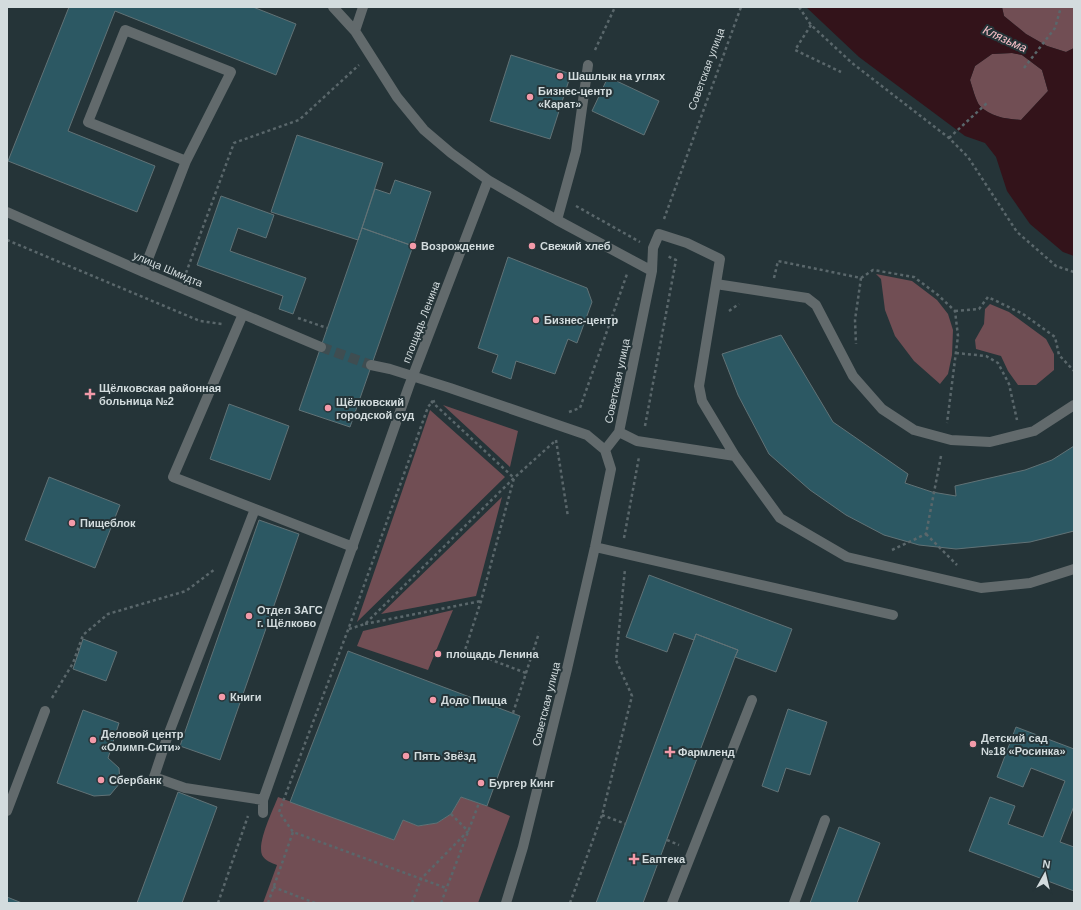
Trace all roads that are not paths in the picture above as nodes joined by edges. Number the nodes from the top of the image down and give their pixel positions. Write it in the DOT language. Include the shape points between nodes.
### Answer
graph roads {
  1 [pos="333,7"];
  2 [pos="363,7"];
  3 [pos="355,31"];
  4 [pos="588,65"];
  5 [pos="186,161"];
  6 [pos="488,180"];
  7 [pos="7,212"];
  8 [pos="557,220"];
  9 [pos="652,271"];
  10 [pos="143,272"];
  11 [pos="716,284"];
  12 [pos="243,314"];
  13 [pos="321,347"];
  14 [pos="371,365"];
  15 [pos="413,376"];
  16 [pos="1074,405"];
  17 [pos="619,432"];
  18 [pos="606,450"];
  19 [pos="735,456"];
  20 [pos="254,509"];
  21 [pos="352,547"];
  22 [pos="595,548"];
  23 [pos="1074,569"];
  24 [pos="893,615"];
  25 [pos="752,700"];
  26 [pos="45,711"];
  27 [pos="262,800"];
  28 [pos="7,811"];
  29 [pos="263,814"];
  30 [pos="825,820"];
  31 [pos="506,903"];
  32 [pos="672,903"];
  33 [pos="794,903"];
  1 -- 3 [label="street"];
  2 -- 3 [label="street"];
  3 -- 6 [label="street" via="397,97 424,130"];
  4 -- 8 [label="street" via="576,151"];
  5 -- 5 [label="street" via="88,122 125,30 231,72"];
  5 -- 10 [label="street"];
  6 -- 8 [label="street"];
  6 -- 15 [label="street, площадь Ленина"];
  7 -- 10 [label="street, улица Шмидта"];
  8 -- 9 [label="street"];
  9 -- 11 [label="street, Советская улица" via="653,248 659,234 687,243 720,259"];
  9 -- 17 [label="street, Советская улица"];
  10 -- 12 [label="street, улица Шмидта"];
  11 -- 16 [label="street" via="807,298 816,305 852,376 882,409 914,430 951,440 990,442 1034,431"];
  11 -- 19 [label="street" via="699,386 702,401"];
  12 -- 13 [label="street, улица Шмидта"];
  12 -- 20 [label="street" via="172,476"];
  14 -- 15 [label="street"];
  15 -- 18 [label="street" via="587,435"];
  15 -- 21 [label="street, площадь Ленина"];
  17 -- 18 [label="street, Советская улица"];
  17 -- 19 [label="street" via="637,441"];
  18 -- 22 [label="street, Советская улица" via="611,469"];
  19 -- 23 [label="street" via="780,518 847,557 981,588 1030,583"];
  20 -- 21 [label="street"];
  20 -- 27 [label="street" via="154,777 185,788"];
  21 -- 27 [label="street, площадь Ленина"];
  22 -- 24 [label="street"];
  22 -- 31 [label="street, Советская улица" via="526,832"];
  25 -- 32 [label="street"];
  26 -- 28 [label="street"];
  27 -- 29 [label="street, площадь Ленина"];
  30 -- 33 [label="street"];
}
